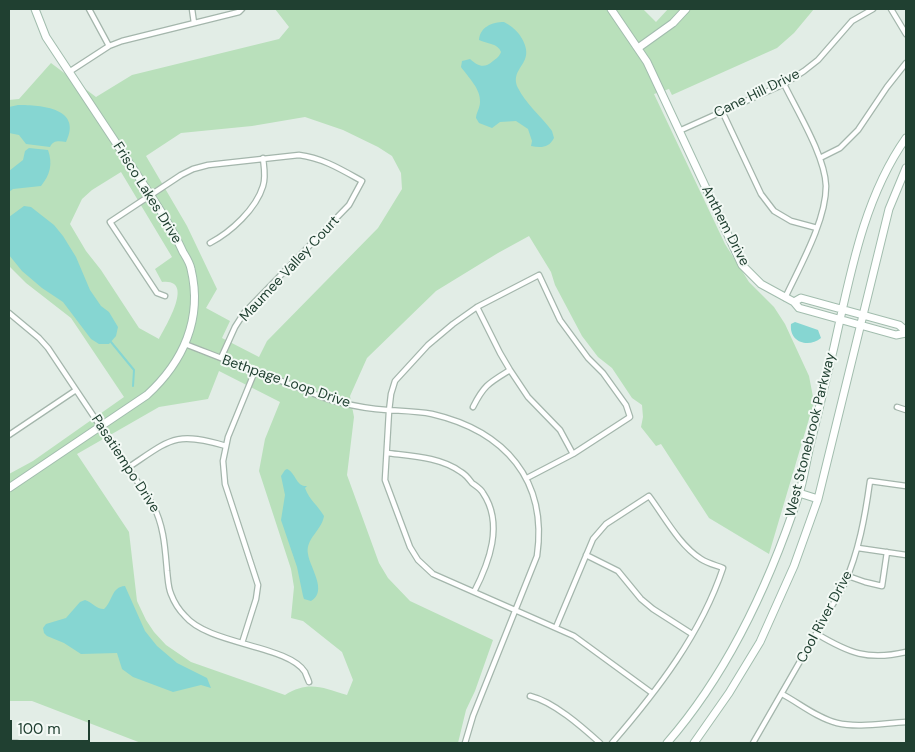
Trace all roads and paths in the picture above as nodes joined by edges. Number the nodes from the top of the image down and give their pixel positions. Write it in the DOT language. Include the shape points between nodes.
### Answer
graph roads {
  1 [pos="35,9"];
  2 [pos="89,9"];
  3 [pos="192,9"];
  4 [pos="242,9"];
  5 [pos="611,9"];
  6 [pos="686,9"];
  7 [pos="873,9"];
  8 [pos="891,9"];
  9 [pos="194,23"];
  10 [pos="906,34"];
  11 [pos="109,46"];
  12 [pos="638,48"];
  13 [pos="906,64"];
  14 [pos="70,72"];
  15 [pos="784,84"];
  16 [pos="722,111"];
  17 [pos="680,131"];
  18 [pos="906,138"];
  19 [pos="263,158"];
  20 [pos="820,158"];
  21 [pos="906,168"];
  22 [pos="150,195"];
  23 [pos="817,228"];
  24 [pos="210,243"];
  25 [pos="165,296"];
  26 [pos="785,298"];
  27 [pos="794,302"];
  28 [pos="477,307"];
  29 [pos="842,310"];
  30 [pos="9,312"];
  31 [pos="863,315"];
  32 [pos="840,319"];
  33 [pos="861,325"];
  34 [pos="906,332"];
  35 [pos="186,344"];
  36 [pos="221,358"];
  37 [pos="510,370"];
  38 [pos="255,372"];
  39 [pos="76,390"];
  40 [pos="473,407"];
  41 [pos="897,407"];
  42 [pos="389,410"];
  43 [pos="906,410"];
  44 [pos="101,426"];
  45 [pos="9,435"];
  46 [pos="226,446"];
  47 [pos="387,454"];
  48 [pos="573,454"];
  49 [pos="129,467"];
  50 [pos="527,478"];
  51 [pos="906,486"];
  52 [pos="9,488"];
  53 [pos="799,493"];
  54 [pos="818,498"];
  55 [pos="858,548"];
  56 [pos="886,552"];
  57 [pos="586,555"];
  58 [pos="906,555"];
  59 [pos="848,576"];
  60 [pos="474,592"];
  61 [pos="515,610"];
  62 [pos="556,626"];
  63 [pos="692,634"];
  64 [pos="817,634"];
  65 [pos="242,643"];
  66 [pos="906,652"];
  67 [pos="309,682"];
  68 [pos="652,693"];
  69 [pos="782,694"];
  70 [pos="530,696"];
  71 [pos="906,722"];
  72 [pos="9,743"];
  73 [pos="17,743"];
  74 [pos="465,743"];
  75 [pos="600,743"];
  76 [pos="612,743"];
  77 [pos="667,743"];
  78 [pos="694,743"];
  79 [pos="753,743"];
  1 -- 14 [label="street, Frisco Lakes Drive" via="46,36"];
  2 -- 11 [label="street"];
  3 -- 9 [label="street"];
  4 -- 9 [label="street"];
  5 -- 12 [label="street"];
  6 -- 12 [label="street" via="673,23"];
  7 -- 15 [label="street, Cane Hill Drive" via="852,21 818,60"];
  8 -- 10 [label="street"];
  9 -- 11 [label="street"];
  11 -- 14 [label="street"];
  12 -- 17 [label="street"];
  13 -- 20 [label="street" via="858,130 840,148"];
  14 -- 22 [label="street, Frisco Lakes Drive"];
  15 -- 16 [label="street, Cane Hill Drive"];
  15 -- 20 [label="street"];
  16 -- 17 [label="street, Cane Hill Drive"];
  16 -- 23 [label="street" via="761,194 774,212 791,221"];
  17 -- 26 [label="street, Anthem Drive" via="742,265 761,284"];
  18 -- 29 [label="street, West Stonebrook Parkway" via="885,173 870,211"];
  19 -- 22 [label="street" via="193,169"];
  19 -- 24 [label="street" via="264,185 257,199 237,224"];
  19 -- 36 [label="street, Maumee Valley Court" via="313,157 362,181 350,205 244,313"];
  20 -- 23 [label="street" via="826,186"];
  21 -- 31 [label="street, West Stonebrook Parkway" via="889,208"];
  22 -- 25 [label="street" via="110,222 157,293"];
  22 -- 35 [label="street, Frisco Lakes Drive" via="172,229 191,268 195,294"];
  23 -- 26 [label="street"];
  26 -- 27 [label="street, Anthem Drive"];
  27 -- 29 [label="street, Anthem Drive" via="801,298"];
  27 -- 32 [label="street, Anthem Drive" via="800,308"];
  28 -- 37 [label="street"];
  28 -- 42 [label="street" via="428,345 395,380"];
  28 -- 48 [label="street" via="539,276 560,320 626,405 630,417"];
  29 -- 31 [label="street, Anthem Drive"];
  29 -- 32 [label="street, West Stonebrook Parkway"];
  30 -- 39 [label="street, Pasatiempo Drive" via="48,348"];
  31 -- 33 [label="street, West Stonebrook Parkway"];
  31 -- 34 [label="street, Anthem Drive" via="899,325"];
  32 -- 33 [label="street, Anthem Drive"];
  32 -- 53 [label="street, West Stonebrook Parkway"];
  33 -- 34 [label="street, Anthem Drive" via="896,335"];
  33 -- 54 [label="street, West Stonebrook Parkway"];
  35 -- 36 [label="street, Bethpage Loop Drive"];
  35 -- 44 [label="street, Frisco Lakes Drive" via="161,382"];
  36 -- 38 [label="street, Bethpage Loop Drive"];
  37 -- 40 [label="street" via="486,386"];
  37 -- 48 [label="street" via="528,397 560,430"];
  38 -- 42 [label="street, Bethpage Loop Drive" via="326,398 365,408"];
  38 -- 46 [label="street"];
  39 -- 44 [label="street, Pasatiempo Drive"];
  39 -- 45 [label="street"];
  41 -- 43 [label="street"];
  42 -- 47 [label="street"];
  42 -- 50 [label="street, Bethpage Loop Drive" via="433,414 484,434 513,457"];
  44 -- 49 [label="street, Pasatiempo Drive"];
  44 -- 52 [label="street, Frisco Lakes Drive"];
  46 -- 49 [label="street" via="178,438"];
  46 -- 65 [label="street" via="223,461 226,484 258,585"];
  47 -- 60 [label="street" via="385,480 418,560 433,574"];
  47 -- 60 [label="street" via="441,463 461,472 483,492 493,517 492,546"];
  48 -- 50 [label="street"];
  49 -- 65 [label="street, Pasatiempo Drive" via="160,518 170,593 176,605 195,626"];
  50 -- 61 [label="street, Bethpage Loop Drive" via="536,504 540,538 537,556"];
  51 -- 55 [label="street, Cool River Drive" via="870,481"];
  53 -- 54 [label="street"];
  53 -- 77 [label="street, West Stonebrook Parkway" via="774,564 752,610 699,701"];
  54 -- 78 [label="street, West Stonebrook Parkway" via="778,606 760,642"];
  55 -- 56 [label="street"];
  55 -- 59 [label="street, Cool River Drive"];
  56 -- 58 [label="street"];
  56 -- 59 [label="street" via="882,586"];
  57 -- 62 [label="street"];
  57 -- 63 [label="street" via="618,571 653,610"];
  57 -- 63 [label="street" via="593,539 606,524 649,496 692,552 701,560 722,568 712,598"];
  59 -- 64 [label="street, Cool River Drive"];
  60 -- 61 [label="street"];
  61 -- 62 [label="street"];
  61 -- 74 [label="street, Bethpage Loop Drive"];
  62 -- 68 [label="street"];
  63 -- 68 [label="street"];
  64 -- 66 [label="street" via="855,653"];
  64 -- 69 [label="street, Cool River Drive"];
  65 -- 67 [label="street, Pasatiempo Drive" via="296,663 304,670"];
  68 -- 76 [label="street"];
  69 -- 71 [label="street" via="838,723"];
  69 -- 79 [label="street, Cool River Drive"];
  70 -- 75 [label="street" via="542,699"];
  72 -- 73 [label="street"];
}
